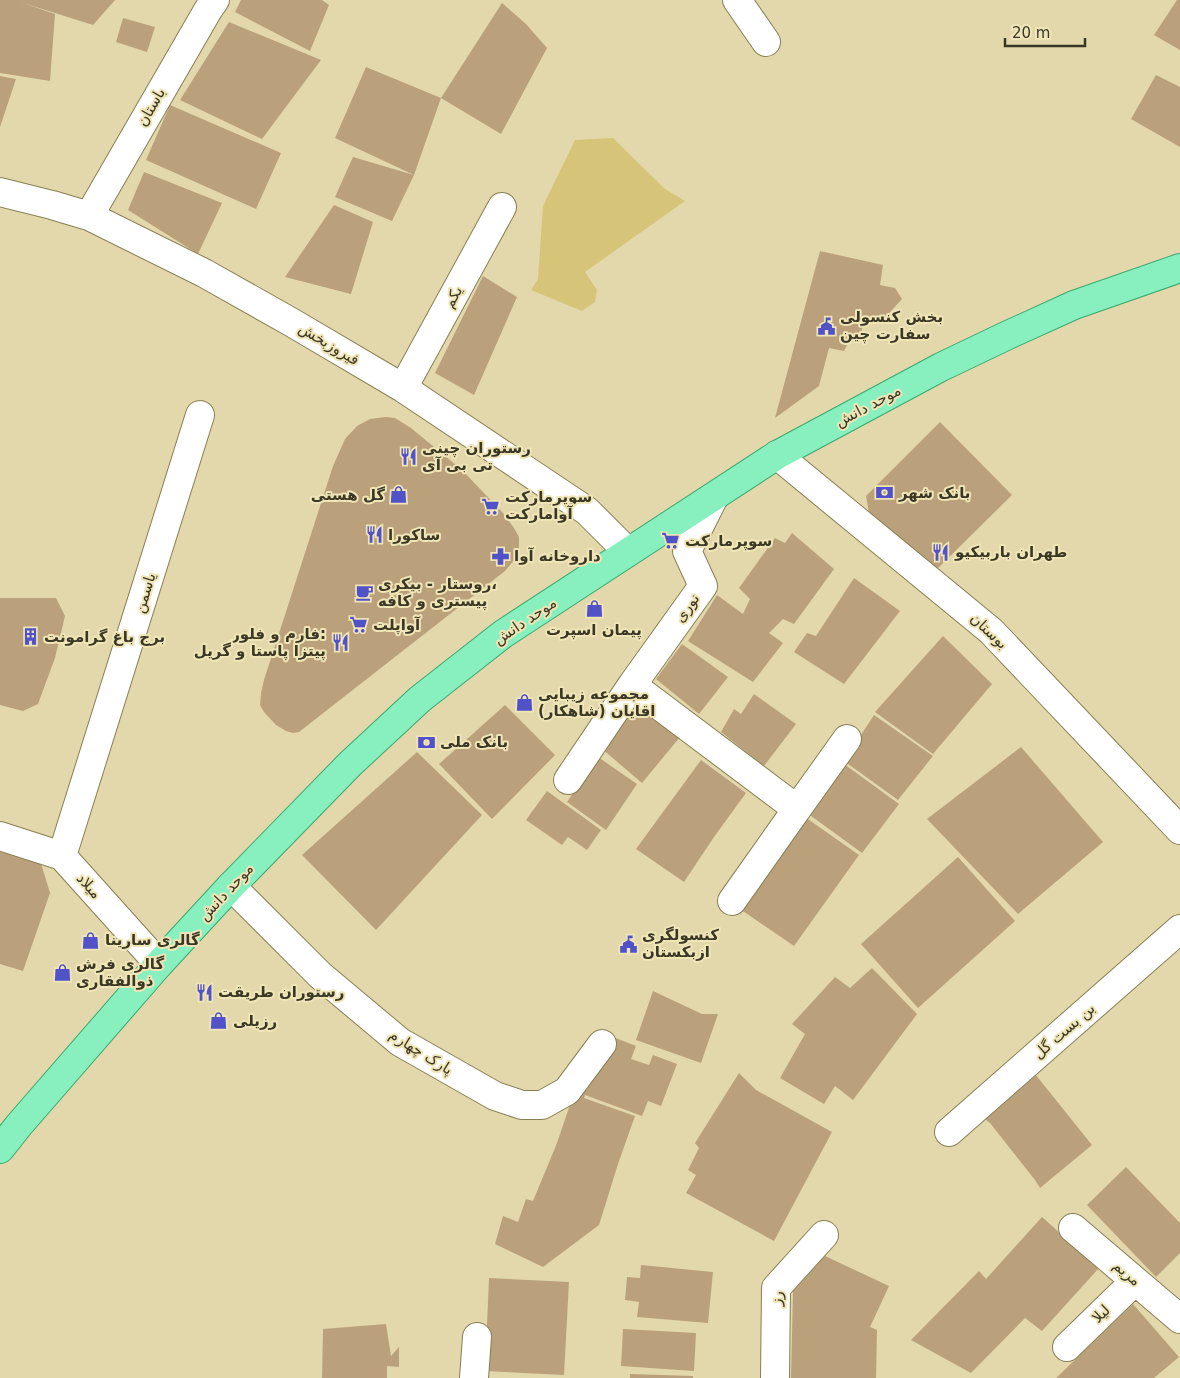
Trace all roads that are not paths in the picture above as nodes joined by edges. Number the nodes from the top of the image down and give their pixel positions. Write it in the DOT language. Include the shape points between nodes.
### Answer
graph roads {
  1 [pos="215,0"];
  2 [pos="738,0"];
  3 [pos="766,42"];
  4 [pos="0,192"];
  5 [pos="502,207"];
  6 [pos="89,216"];
  7 [pos="1180,268"];
  8 [pos="404,388"];
  9 [pos="200,415"];
  10 [pos="777,455"];
  11 [pos="714,497"];
  12 [pos="628,552"];
  13 [pos="632,685"];
  14 [pos="847,739"];
  15 [pos="568,780"];
  16 [pos="797,809"];
  17 [pos="1180,830"];
  18 [pos="0,836"];
  19 [pos="62,856"];
  20 [pos="231,886"];
  21 [pos="732,902"];
  22 [pos="1180,929"];
  23 [pos="159,964"];
  24 [pos="602,1044"];
  25 [pos="949,1132"];
  26 [pos="0,1149"];
  27 [pos="1073,1228"];
  28 [pos="824,1236"];
  29 [pos="1135,1281"];
  30 [pos="1180,1319"];
  31 [pos="477,1337"];
  32 [pos="1067,1347"];
  33 [pos="474,1378"];
  34 [pos="775,1378"];
  1 -- 6 [label="street, باستان"];
  2 -- 3 [label="street"];
  4 -- 6 [label="street, فیروزبخش"];
  5 -- 8 [label="street, یکم"];
  6 -- 8 [label="street, فیروزبخش" via="212,277"];
  7 -- 10 [label="main road, موحد دانش" via="1074,305 1008,335"];
  8 -- 12 [label="street, فیروزبخش" via="587,511"];
  9 -- 19 [label="street, یاسمن"];
  10 -- 11 [label="main road, موحد دانش"];
  10 -- 17 [label="street, بوستان" via="991,631"];
  11 -- 12 [label="main road, موحد دانش"];
  11 -- 13 [label="street, نوری" via="688,551 703,586"];
  12 -- 20 [label="main road, موحد دانش" via="503,634 420,698 350,764"];
  13 -- 15 [label="street, نوری"];
  13 -- 16 [label="street"];
  14 -- 16 [label="street"];
  16 -- 21 [label="street"];
  18 -- 19 [label="street"];
  19 -- 23 [label="street, میلاد"];
  20 -- 23 [label="main road, موحد دانش"];
  20 -- 24 [label="street, پارک چهارم" via="320,975 400,1042 495,1096 522,1105 542,1105 567,1091"];
  22 -- 25 [label="street, بن بست گل"];
  23 -- 26 [label="main road, موحد دانش"];
  27 -- 29 [label="street, مریم"];
  28 -- 34 [label="street, رز" via="776,1288"];
  29 -- 30 [label="street, مریم"];
  29 -- 32 [label="street, لیلا"];
  31 -- 33 [label="street"];
}
